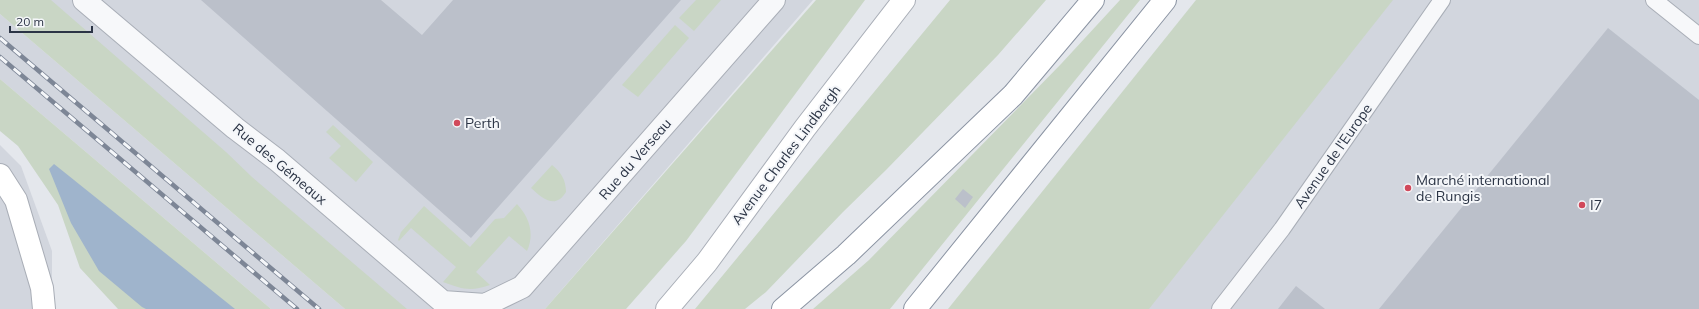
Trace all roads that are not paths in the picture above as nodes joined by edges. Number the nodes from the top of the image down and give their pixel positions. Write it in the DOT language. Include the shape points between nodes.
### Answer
graph roads {
  1 [pos="84,0"];
  2 [pos="774,0"];
  3 [pos="904,0"];
  4 [pos="1093,0"];
  5 [pos="1165,0"];
  6 [pos="1442,0"];
  7 [pos="1654,0"];
  8 [pos="1699,36"];
  9 [pos="0,175"];
  10 [pos="485,305"];
  11 [pos="44,309"];
  12 [pos="666,309"];
  13 [pos="783,309"];
  14 [pos="915,309"];
  15 [pos="1220,309"];
  1 -- 10 [label="street, Rue des Gémeaux" via="443,302"];
  2 -- 10 [label="street, Rue du Verseau" via="522,287"];
  3 -- 12 [label="main road, Avenue Charles Lindbergh" via="805,128 707,262"];
  4 -- 13 [label="main road" via="1013,95 846,255"];
  5 -- 14 [label="main road"];
  6 -- 15 [label="lane, Avenue de l'Europe" via="1282,229"];
  7 -- 8 [label="lane"];
  9 -- 11 [label="main road" via="16,200 42,288"];
}
